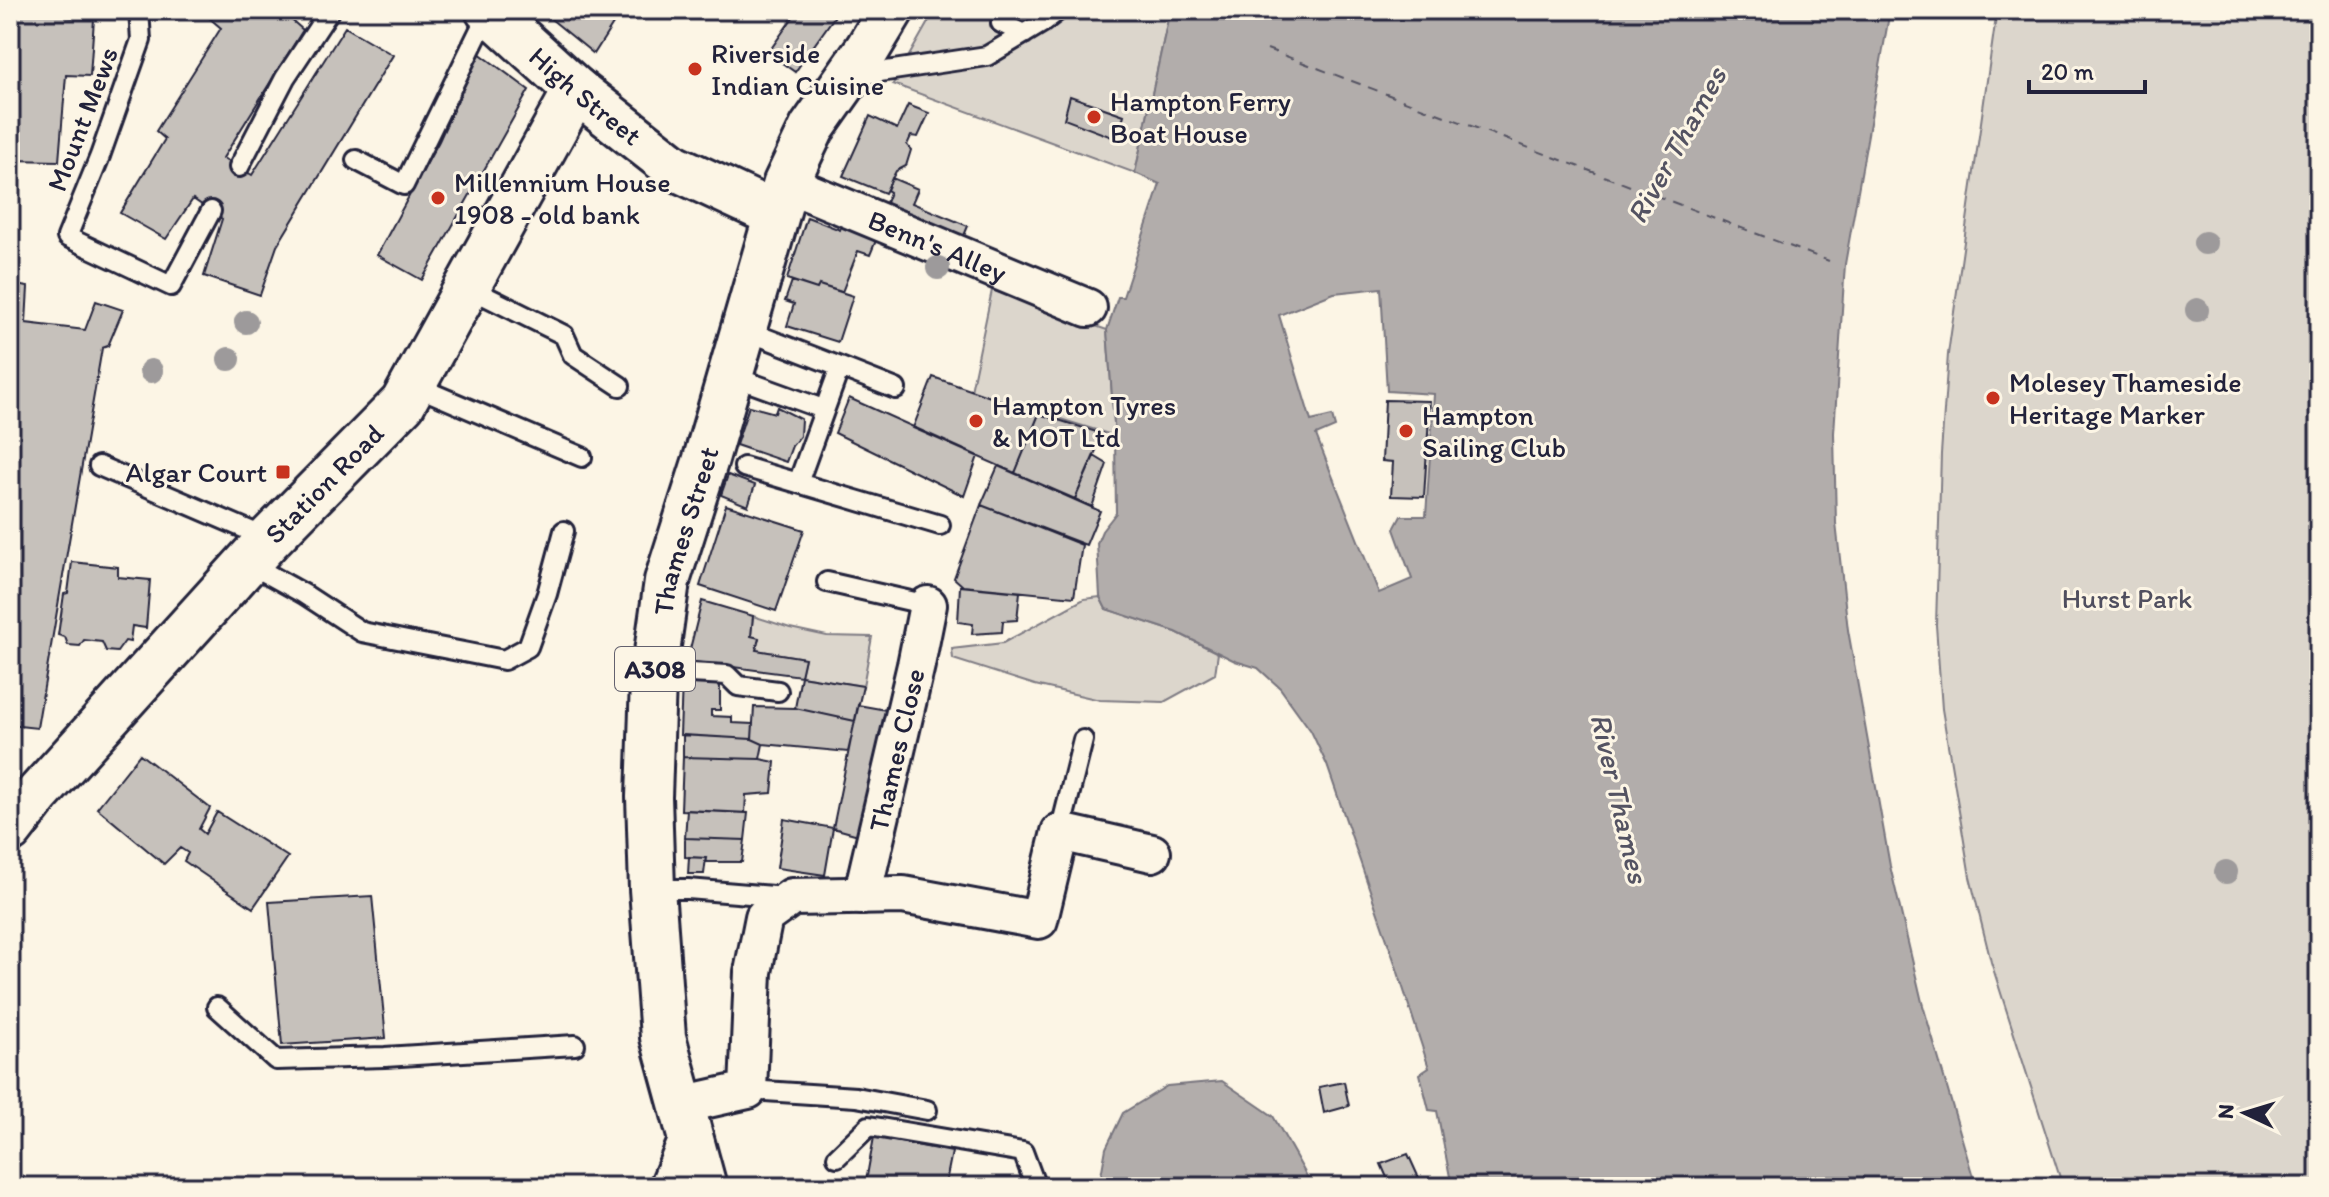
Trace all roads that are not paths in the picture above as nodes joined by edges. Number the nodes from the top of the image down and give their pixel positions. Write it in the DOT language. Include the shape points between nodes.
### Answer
graph roads {
  1 [pos="139,10"];
  2 [pos="330,10"];
  3 [pos="488,10"];
  4 [pos="891,10"];
  5 [pos="1059,10"];
  6 [pos="1001,23"];
  7 [pos="1024,34"];
  8 [pos="846,77"];
  9 [pos="576,90"];
  10 [pos="356,160"];
  11 [pos="239,167"];
  12 [pos="780,198"];
  13 [pos="211,211"];
  14 [pos="467,287"];
  15 [pos="1088,308"];
  16 [pos="742,329"];
  17 [pos="840,367"];
  18 [pos="729,375"];
  19 [pos="413,385"];
  20 [pos="620,386"];
  21 [pos="896,389"];
  22 [pos="823,409"];
  23 [pos="582,457"];
  24 [pos="99,466"];
  25 [pos="744,467"];
  26 [pos="798,483"];
  27 [pos="940,525"];
  28 [pos="564,531"];
  29 [pos="258,551"];
  30 [pos="827,582"];
  31 [pos="928,605"];
  32 [pos="654,671"];
  33 [pos="778,691"];
  34 [pos="1083,740"];
  35 [pos="10,830"];
  36 [pos="1060,832"];
  37 [pos="1152,853"];
  38 [pos="652,889"];
  39 [pos="862,896"];
  40 [pos="792,897"];
  41 [pos="217,1007"];
  42 [pos="575,1045"];
  43 [pos="748,1090"];
  44 [pos="927,1110"];
  45 [pos="685,1121"];
  46 [pos="837,1157"];
  47 [pos="668,1187"];
  48 [pos="704,1187"];
  49 [pos="1036,1187"];
  1 -- 13 [label="lane, Mount Mews" via="141,40 67,237 171,286"];
  2 -- 11 [label="lane" via="285,78"];
  3 -- 9 [label="main road, High Street"];
  3 -- 10 [label="lane" via="404,185"];
  4 -- 8 [label="main road, Thames Street / A308"];
  5 -- 7 [label="lane"];
  6 -- 7 [label="lane"];
  7 -- 8 [label="lane" via="987,56"];
  8 -- 12 [label="main road, Thames Street / A308" via="812,128"];
  9 -- 12 [label="main road, High Street" via="674,167"];
  9 -- 14 [label="main road, Station Road"];
  12 -- 15 [label="street, Benn's Alley"];
  12 -- 16 [label="main road, Thames Street / A308"];
  14 -- 19 [label="main road, Station Road"];
  14 -- 20 [label="lane" via="564,335 573,355"];
  16 -- 17 [label="lane"];
  16 -- 18 [label="main road, Thames Street / A308"];
  17 -- 21 [label="lane"];
  17 -- 22 [label="lane"];
  18 -- 22 [label="lane"];
  18 -- 32 [label="main road, Thames Street / A308" via="667,581"];
  19 -- 23 [label="lane"];
  19 -- 29 [label="main road, Station Road" via="403,403"];
  22 -- 26 [label="lane"];
  24 -- 29 [label="lane"];
  25 -- 26 [label="lane"];
  26 -- 27 [label="lane"];
  28 -- 29 [label="lane" via="528,647 504,660 362,632 304,594"];
  29 -- 35 [label="main road, Station Road"];
  30 -- 31 [label="lane"];
  31 -- 39 [label="street, Thames Close"];
  32 -- 33 [label="lane" via="727,675 738,686"];
  32 -- 38 [label="main road, Thames Street / A308"];
  34 -- 36 [label="lane"];
  36 -- 37 [label="street"];
  36 -- 39 [label="street" via="1039,920 903,895"];
  38 -- 40 [label="lane"];
  38 -- 45 [label="main road, Thames Street / A308" via="663,1037"];
  39 -- 40 [label="street"];
  40 -- 43 [label="street" via="764,917 753,972"];
  41 -- 42 [label="lane" via="276,1060"];
  43 -- 44 [label="lane" via="856,1097"];
  43 -- 45 [label="street"];
  45 -- 47 [label="street"];
  45 -- 48 [label="main road, A308"];
  46 -- 49 [label="lane" via="869,1126 1023,1152"];
}
